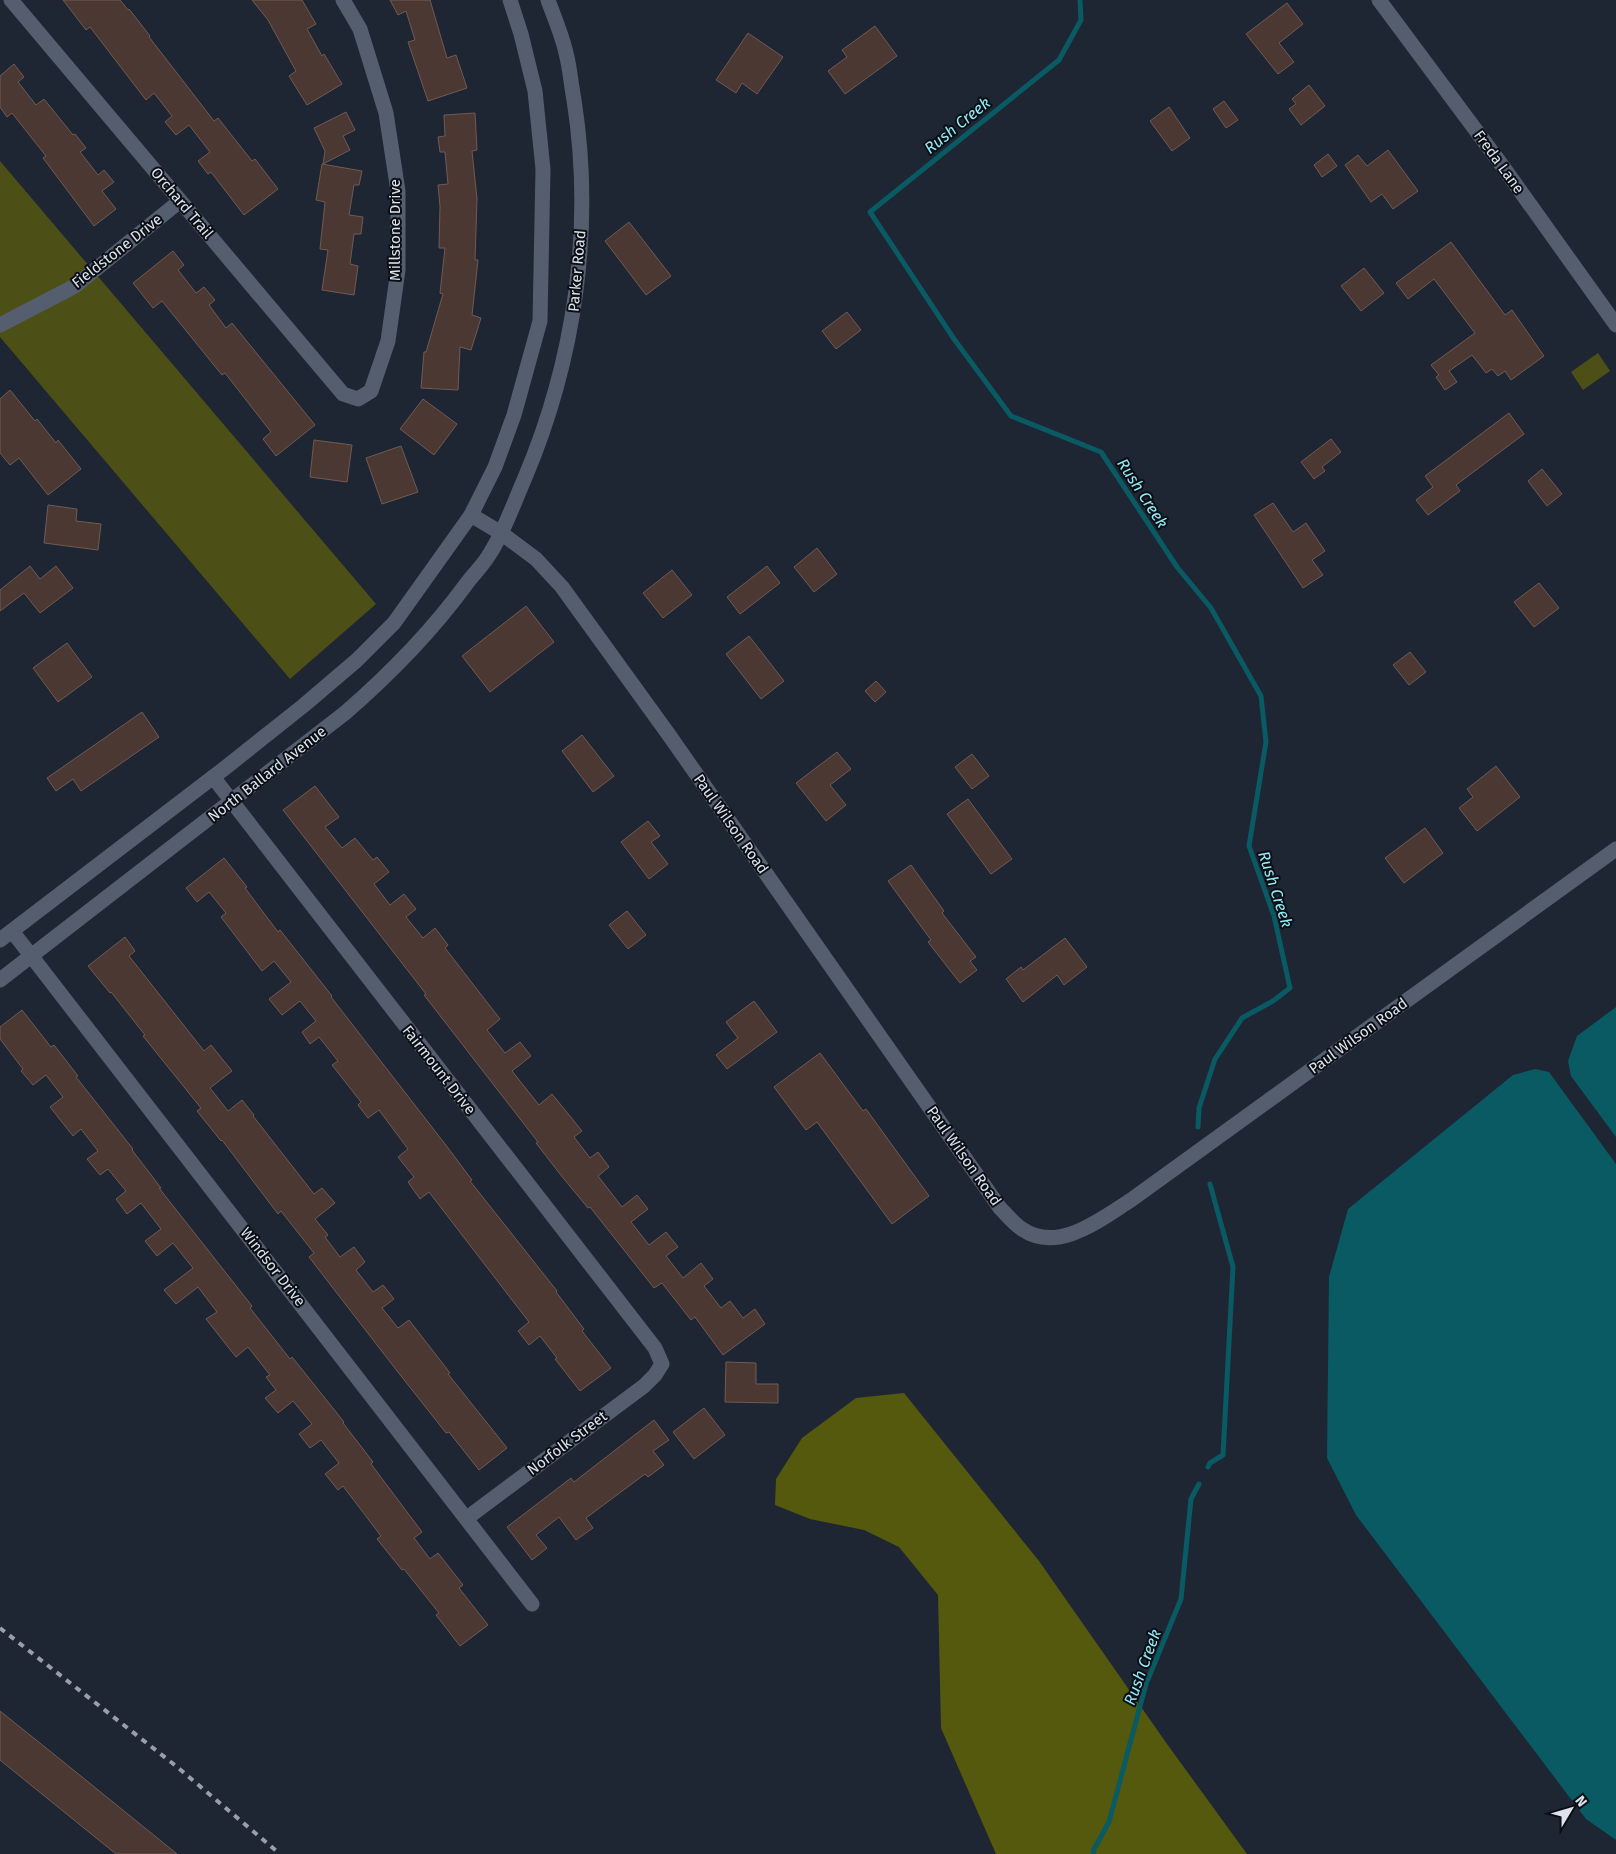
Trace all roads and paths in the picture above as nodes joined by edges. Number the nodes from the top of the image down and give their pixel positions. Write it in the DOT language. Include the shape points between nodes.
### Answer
graph roads {
  1 [pos="11,0"];
  2 [pos="343,0"];
  3 [pos="510,0"];
  4 [pos="548,0"];
  5 [pos="1379,0"];
  6 [pos="180,201"];
  7 [pos="0,325"];
  8 [pos="1616,325"];
  9 [pos="358,399"];
  10 [pos="471,515"];
  11 [pos="501,533"];
  12 [pos="213,777"];
  13 [pos="232,801"];
  14 [pos="1616,849"];
  15 [pos="6,936"];
  16 [pos="31,956"];
  17 [pos="0,980"];
  18 [pos="662,1364"];
  19 [pos="467,1518"];
  20 [pos="532,1604"];
  1 -- 6 [label="street, Orchard Trail"];
  2 -- 9 [label="street, Millstone Drive" via="360,30 386,113 398,191 398,270 388,341 371,391"];
  3 -- 10 [label="street" via="535,91 543,169 540,321 514,415 495,467"];
  4 -- 11 [label="street, Parker Road" via="566,53 579,134 582,184 580,249 572,327 557,388 535,456"];
  5 -- 8 [label="street, Freda Lane"];
  6 -- 7 [label="street, Fieldstone Drive" via="75,286"];
  6 -- 9 [label="street, Orchard Trail" via="343,394"];
  10 -- 11 [label="street, Paul Wilson Road"];
  10 -- 12 [label="street, North Ballard Avenue" via="394,623 317,694"];
  11 -- 13 [label="street, North Ballard Avenue" via="488,557 450,608 368,693"];
  11 -- 14 [label="street, Paul Wilson Road" via="536,559 562,587 1000,1208 1024,1230 1039,1236 1055,1238 1069,1235 1131,1200"];
  12 -- 13 [label="street, Fairmount Drive"];
  12 -- 15 [label="street, North Ballard Avenue"];
  13 -- 16 [label="street, North Ballard Avenue"];
  13 -- 18 [label="street, Fairmount Drive" via="655,1348"];
  15 -- 16 [label="street, Windsor Drive"];
  16 -- 17 [label="street, North Ballard Avenue"];
  16 -- 19 [label="street, Windsor Drive"];
  18 -- 19 [label="street, Norfolk Street" via="644,1386"];
  19 -- 20 [label="street, Windsor Drive"];
}
